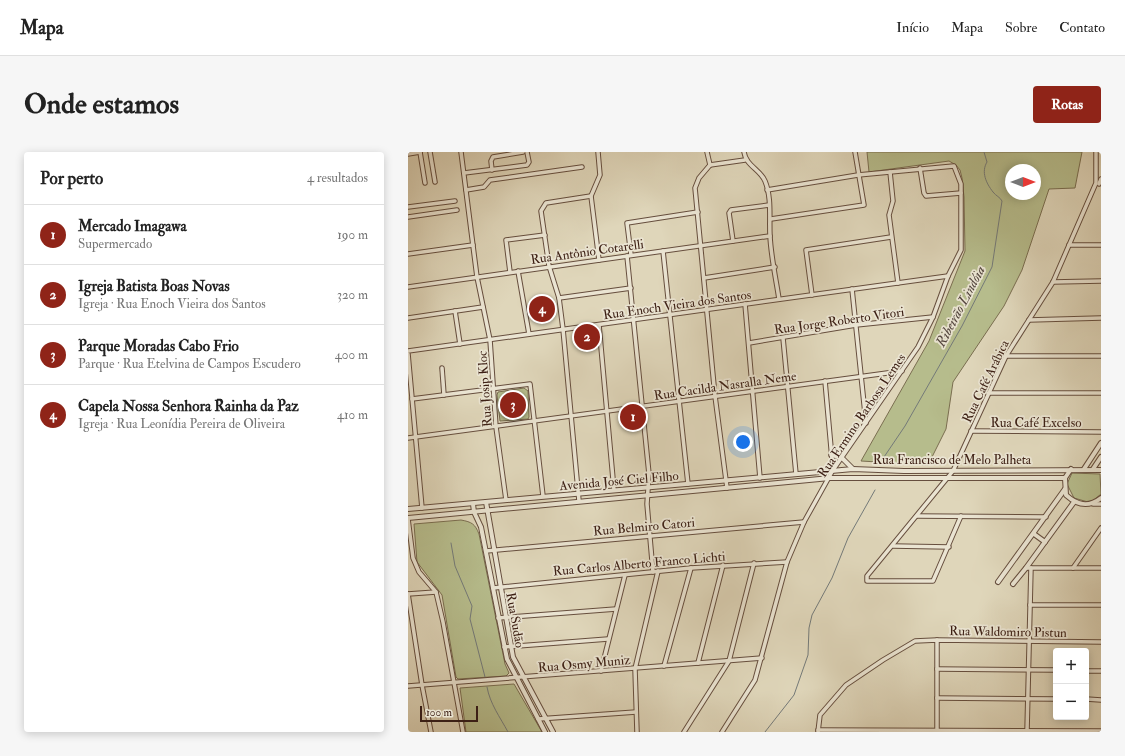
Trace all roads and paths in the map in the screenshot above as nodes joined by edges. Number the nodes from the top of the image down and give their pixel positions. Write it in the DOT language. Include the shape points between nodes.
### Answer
graph roads {
  1 [pos="420,152"];
  2 [pos="430,152"];
  3 [pos="461,152"];
  4 [pos="524,152"];
  5 [pos="527,152"];
  6 [pos="598,152"];
  7 [pos="708,152"];
  8 [pos="744,152"];
  9 [pos="855,152"];
  10 [pos="1096,152"];
  11 [pos="408,154"];
  12 [pos="745,160"];
  13 [pos="710,166"];
  14 [pos="582,167"];
  15 [pos="920,168"];
  16 [pos="492,170"];
  17 [pos="890,172"];
  18 [pos="464,173"];
  19 [pos="858,175"];
  20 [pos="700,178"];
  21 [pos="1101,179"];
  22 [pos="435,182"];
  23 [pos="697,182"];
  24 [pos="425,183"];
  25 [pos="1099,184"];
  26 [pos="466,190"];
  27 [pos="767,190"];
  28 [pos="961,193"];
  29 [pos="591,196"];
  30 [pos="455,201"];
  31 [pos="769,205"];
  32 [pos="408,207"];
  33 [pos="457,210"];
  34 [pos="698,212"];
  35 [pos="408,217"];
  36 [pos="771,219"];
  37 [pos="545,235"];
  38 [pos="770,236"];
  39 [pos="891,237"];
  40 [pos="733,240"];
  41 [pos="473,245"];
  42 [pos="700,245"];
  43 [pos="1069,245"];
  44 [pos="1101,245"];
  45 [pos="663,251"];
  46 [pos="408,254"];
  47 [pos="629,255"];
  48 [pos="599,260"];
  49 [pos="549,266"];
  50 [pos="774,267"];
  51 [pos="518,271"];
  52 [pos="510,272"];
  53 [pos="948,276"];
  54 [pos="477,277"];
  55 [pos="704,278"];
  56 [pos="1101,281"];
  57 [pos="1053,282"];
  58 [pos="898,283"];
  59 [pos="408,287"];
  60 [pos="631,288"];
  61 [pos="852,289"];
  62 [pos="812,295"];
  63 [pos="559,298"];
  64 [pos="779,299"];
  65 [pos="745,304"];
  66 [pos="483,307"];
  67 [pos="707,310"];
  68 [pos="455,311"];
  69 [pos="670,315"];
  70 [pos="933,317"];
  71 [pos="408,318"];
  72 [pos="1101,318"];
  73 [pos="635,320"];
  74 [pos="1029,320"];
  75 [pos="599,325"];
  76 [pos="856,325"];
  77 [pos="563,329"];
  78 [pos="530,334"];
  79 [pos="783,338"];
  80 [pos="490,340"];
  81 [pos="749,343"];
  82 [pos="460,344"];
  83 [pos="408,351"];
  84 [pos="408,354"];
  85 [pos="1006,356"];
  86 [pos="1101,356"];
  87 [pos="442,368"];
  88 [pos="902,371"];
  89 [pos="860,376"];
  90 [pos="824,381"];
  91 [pos="788,386"];
  92 [pos="493,389"];
  93 [pos="754,391"];
  94 [pos="988,393"];
  95 [pos="1101,393"];
  96 [pos="444,395"];
  97 [pos="715,396"];
  98 [pos="412,399"];
  99 [pos="679,401"];
  100 [pos="644,406"];
  101 [pos="607,411"];
  102 [pos="571,416"];
  103 [pos="534,421"];
  104 [pos="866,423"];
  105 [pos="496,427"];
  106 [pos="971,431"];
  107 [pos="1101,432"];
  108 [pos="416,437"];
  109 [pos="408,438"];
  110 [pos="1101,443"];
  111 [pos="831,455"];
  112 [pos="1101,457"];
  113 [pos="842,458"];
  114 [pos="853,469"];
  115 [pos="1071,469"];
  116 [pos="1084,469"];
  117 [pos="1093,469"];
  118 [pos="1101,469"];
  119 [pos="833,470"];
  120 [pos="953,471"];
  121 [pos="796,474"];
  122 [pos="760,478"];
  123 [pos="830,478"];
  124 [pos="948,478"];
  125 [pos="1065,478"];
  126 [pos="726,481"];
  127 [pos="688,484"];
  128 [pos="648,487"];
  129 [pos="727,488"];
  130 [pos="1065,489"];
  131 [pos="614,490"];
  132 [pos="579,493"];
  133 [pos="543,496"];
  134 [pos="647,496"];
  135 [pos="1101,498"];
  136 [pos="506,500"];
  137 [pos="579,501"];
  138 [pos="486,502"];
  139 [pos="1074,502"];
  140 [pos="473,504"];
  141 [pos="1093,504"];
  142 [pos="1101,504"];
  143 [pos="422,508"];
  144 [pos="408,509"];
  145 [pos="487,510"];
  146 [pos="474,512"];
  147 [pos="916,516"];
  148 [pos="961,516"];
  149 [pos="1046,517"];
  150 [pos="408,518"];
  151 [pos="804,522"];
  152 [pos="1101,528"];
  153 [pos="1034,534"];
  154 [pos="650,536"];
  155 [pos="1096,536"];
  156 [pos="1101,536"];
  157 [pos="1045,542"];
  158 [pos="893,546"];
  159 [pos="949,547"];
  160 [pos="494,550"];
  161 [pos="486,551"];
  162 [pos="787,562"];
  163 [pos="754,563"];
  164 [pos="723,565"];
  165 [pos="691,568"];
  166 [pos="1029,568"];
  167 [pos="1073,568"];
  168 [pos="1101,568"];
  169 [pos="658,571"];
  170 [pos="653,572"];
  171 [pos="625,574"];
  172 [pos="998,582"];
  173 [pos="1013,584"];
  174 [pos="500,586"];
  175 [pos="493,588"];
  176 [pos="436,592"];
  177 [pos="408,594"];
  178 [pos="1030,605"];
  179 [pos="1101,605"];
  180 [pos="616,609"];
  181 [pos="505,617"];
  182 [pos="498,618"];
  183 [pos="608,640"];
  184 [pos="937,640"];
  185 [pos="1029,641"];
  186 [pos="1101,642"];
  187 [pos="511,646"];
  188 [pos="504,647"];
  189 [pos="762,658"];
  190 [pos="729,661"];
  191 [pos="698,663"];
  192 [pos="664,666"];
  193 [pos="635,669"];
  194 [pos="937,669"];
  195 [pos="1028,670"];
  196 [pos="1053,670"];
  197 [pos="601,671"];
  198 [pos="1089,671"];
  199 [pos="1101,671"];
  200 [pos="516,678"];
  201 [pos="524,678"];
  202 [pos="454,683"];
  203 [pos="422,685"];
  204 [pos="408,686"];
  205 [pos="937,698"];
  206 [pos="1027,699"];
  207 [pos="1053,699"];
  208 [pos="1089,700"];
  209 [pos="1101,700"];
  210 [pos="636,712"];
  211 [pos="538,719"];
  212 [pos="545,719"];
  213 [pos="818,731"];
  214 [pos="936,731"];
  215 [pos="1027,731"];
  216 [pos="1101,731"];
  217 [pos="432,732"];
  218 [pos="463,732"];
  219 [pos="545,732"];
  220 [pos="553,732"];
  221 [pos="637,732"];
  222 [pos="684,732"];
  223 [pos="722,732"];
  1 -- 11 [label="street"];
  1 -- 24 [label="street"];
  2 -- 22 [label="street"];
  3 -- 18 [label="street, Rua Josip Kloc"];
  4 -- 16 [label="street" via="494,157 491,161"];
  5 -- 16 [label="street" via="527,165"];
  6 -- 29 [label="street" via="600,175"];
  7 -- 13 [label="street"];
  8 -- 12 [label="street"];
  9 -- 19 [label="street"];
  10 -- 25 [label="street, Rua Café Arábica"];
  12 -- 13 [label="street"];
  12 -- 27 [label="street" via="763,178"];
  13 -- 20 [label="street"];
  14 -- 26 [label="street" via="490,180 484,187"];
  15 -- 17 [label="street"];
  15 -- 28 [label="street, Rua Ermino Barbosa Lemes" via="951,165 960,178"];
  15 -- 28 [label="street" via="926,196"];
  16 -- 18 [label="street"];
  17 -- 19 [label="street"];
  17 -- 39 [label="street" via="893,201 889,215"];
  18 -- 26 [label="street, Rua Josip Kloc"];
  19 -- 27 [label="street"];
  19 -- 36 [label="street" via="864,203 862,206"];
  20 -- 23 [label="street"];
  20 -- 23 [label="street" via="693,177"];
  21 -- 25 [label="street"];
  23 -- 34 [label="street" via="695,188"];
  25 -- 43 [label="street, Rua Café Arábica"];
  26 -- 41 [label="street, Rua Josip Kloc"];
  27 -- 31 [label="street"];
  28 -- 53 [label="street, Rua Ermino Barbosa Lemes" via="961,250"];
  29 -- 37 [label="street" via="546,203 542,206"];
  29 -- 48 [label="street"];
  30 -- 32 [label="street"];
  31 -- 36 [label="street"];
  31 -- 40 [label="street" via="731,210 729,213"];
  33 -- 35 [label="street"];
  34 -- 42 [label="street"];
  34 -- 47 [label="street" via="627,223"];
  36 -- 38 [label="street"];
  37 -- 49 [label="street"];
  37 -- 52 [label="street" via="506,240"];
  38 -- 40 [label="street, Rua Antônio Cotarelli"];
  38 -- 50 [label="street"];
  39 -- 58 [label="street"];
  39 -- 62 [label="street" via="806,250"];
  40 -- 42 [label="street, Rua Antônio Cotarelli"];
  41 -- 46 [label="street"];
  41 -- 54 [label="street, Rua Josip Kloc"];
  42 -- 45 [label="street, Rua Antônio Cotarelli"];
  42 -- 55 [label="street"];
  43 -- 44 [label="street"];
  43 -- 57 [label="street, Rua Café Arábica"];
  45 -- 47 [label="street, Rua Antônio Cotarelli"];
  45 -- 69 [label="street"];
  47 -- 48 [label="street, Rua Antônio Cotarelli"];
  47 -- 60 [label="street"];
  48 -- 49 [label="street, Rua Antônio Cotarelli"];
  49 -- 51 [label="street, Rua Antônio Cotarelli"];
  49 -- 63 [label="street"];
  50 -- 55 [label="street"];
  50 -- 64 [label="street"];
  51 -- 52 [label="street, Rua Antônio Cotarelli"];
  51 -- 78 [label="street"];
  52 -- 54 [label="street, Rua Antônio Cotarelli"];
  53 -- 58 [label="street, Rua Enoch Vieira dos Santos"];
  53 -- 70 [label="street, Rua Ermino Barbosa Lemes"];
  54 -- 59 [label="street, Rua Antônio Cotarelli"];
  54 -- 66 [label="street, Rua Josip Kloc"];
  55 -- 67 [label="street"];
  56 -- 57 [label="street"];
  57 -- 74 [label="street, Rua Café Arábica"];
  58 -- 61 [label="street, Rua Enoch Vieira dos Santos"];
  60 -- 63 [label="street"];
  60 -- 73 [label="street"];
  61 -- 62 [label="street, Rua Enoch Vieira dos Santos"];
  61 -- 76 [label="street"];
  62 -- 64 [label="street, Rua Enoch Vieira dos Santos"];
  63 -- 77 [label="street"];
  64 -- 65 [label="street, Rua Enoch Vieira dos Santos"];
  65 -- 67 [label="street, Rua Enoch Vieira dos Santos"];
  65 -- 81 [label="street"];
  66 -- 68 [label="street"];
  66 -- 80 [label="street, Rua Josip Kloc"];
  67 -- 69 [label="street, Rua Enoch Vieira dos Santos"];
  67 -- 97 [label="street"];
  68 -- 71 [label="street"];
  68 -- 82 [label="street"];
  69 -- 73 [label="street, Rua Enoch Vieira dos Santos"];
  69 -- 99 [label="street"];
  70 -- 76 [label="street, Rua Jorge Roberto Vitori"];
  70 -- 88 [label="street, Rua Ermino Barbosa Lemes"];
  72 -- 74 [label="street"];
  73 -- 75 [label="street, Rua Enoch Vieira dos Santos"];
  73 -- 100 [label="street"];
  74 -- 85 [label="street, Rua Café Arábica"];
  75 -- 77 [label="street, Rua Enoch Vieira dos Santos"];
  75 -- 101 [label="street"];
  76 -- 79 [label="street, Rua Jorge Roberto Vitori"];
  76 -- 89 [label="street"];
  77 -- 78 [label="street, Rua Enoch Vieira dos Santos"];
  77 -- 102 [label="street"];
  78 -- 80 [label="street, Rua Enoch Vieira dos Santos"];
  79 -- 81 [label="street, Rua Jorge Roberto Vitori"];
  79 -- 91 [label="street"];
  80 -- 82 [label="street, Rua Enoch Vieira dos Santos"];
  80 -- 92 [label="street, Rua Josip Kloc"];
  81 -- 93 [label="street"];
  82 -- 83 [label="street, Rua Enoch Vieira dos Santos"];
  84 -- 98 [label="street"];
  85 -- 86 [label="street"];
  85 -- 94 [label="street, Rua Café Arábica"];
  87 -- 96 [label="street"];
  88 -- 89 [label="street, Rua Cacilda Nasralla Neme"];
  88 -- 104 [label="street, Rua Ermino Barbosa Lemes"];
  89 -- 90 [label="street, Rua Cacilda Nasralla Neme"];
  89 -- 104 [label="street"];
  90 -- 91 [label="street, Rua Cacilda Nasralla Neme"];
  90 -- 111 [label="street"];
  91 -- 93 [label="street, Rua Cacilda Nasralla Neme"];
  91 -- 121 [label="street"];
  92 -- 96 [label="street"];
  92 -- 103 [label="street" via="530,384"];
  92 -- 105 [label="street, Rua Josip Kloc"];
  93 -- 97 [label="street, Rua Cacilda Nasralla Neme"];
  93 -- 122 [label="street"];
  94 -- 95 [label="street"];
  94 -- 106 [label="street, Rua Café Arábica"];
  96 -- 98 [label="street"];
  97 -- 99 [label="street, Rua Cacilda Nasralla Neme"];
  97 -- 126 [label="street"];
  98 -- 108 [label="street"];
  99 -- 100 [label="street, Rua Cacilda Nasralla Neme"];
  99 -- 127 [label="street"];
  100 -- 101 [label="street, Rua Cacilda Nasralla Neme"];
  100 -- 128 [label="street"];
  101 -- 102 [label="street, Rua Cacilda Nasralla Neme"];
  101 -- 131 [label="street"];
  102 -- 103 [label="street, Rua Cacilda Nasralla Neme"];
  102 -- 132 [label="street"];
  103 -- 105 [label="street, Rua Cacilda Nasralla Neme"];
  103 -- 133 [label="street"];
  104 -- 113 [label="street, Rua Ermino Barbosa Lemes"];
  105 -- 108 [label="street, Rua Cacilda Nasralla Neme"];
  105 -- 136 [label="street, Rua Josip Kloc"];
  106 -- 107 [label="street, Rua Café Excelso"];
  106 -- 120 [label="street, Rua Café Arábica"];
  108 -- 109 [label="street, Rua Cacilda Nasralla Neme"];
  108 -- 143 [label="street"];
  110 -- 116 [label="street"];
  111 -- 113 [label="street"];
  111 -- 119 [label="street"];
  112 -- 117 [label="street"];
  113 -- 114 [label="street"];
  113 -- 119 [label="street, Rua Ermino Barbosa Lemes"];
  114 -- 119 [label="street, Rua Francisco de Melo Palheta"];
  114 -- 120 [label="street, Rua Francisco de Melo Palheta"];
  115 -- 116 [label="street, Rua Francisco de Melo Palheta"];
  115 -- 120 [label="street, Rua Francisco de Melo Palheta"];
  115 -- 125 [label="street"];
  116 -- 117 [label="street, Rua Francisco de Melo Palheta"];
  117 -- 118 [label="street, Rua Francisco de Melo Palheta"];
  119 -- 121 [label="street, Avenida José Ciel Filho"];
  119 -- 123 [label="street, Rua Ermino Barbosa Lemes"];
  120 -- 124 [label="street, Rua Café Arábica"];
  121 -- 122 [label="street, Avenida José Ciel Filho"];
  122 -- 126 [label="street, Avenida José Ciel Filho"];
  123 -- 124 [label="street, Rua Francisco de Melo Palheta"];
  123 -- 129 [label="street, Avenida José Ciel Filho"];
  123 -- 151 [label="street, Rua Ermino Barbosa Lemes"];
  124 -- 125 [label="street, Rua Francisco de Melo Palheta"];
  124 -- 147 [label="street, Rua Café Arábica"];
  125 -- 130 [label="street"];
  126 -- 127 [label="street, Avenida José Ciel Filho"];
  126 -- 129 [label="street"];
  127 -- 128 [label="street, Avenida José Ciel Filho"];
  128 -- 131 [label="street, Avenida José Ciel Filho"];
  128 -- 134 [label="street"];
  129 -- 134 [label="street, Avenida José Ciel Filho"];
  130 -- 139 [label="street" via="1066,495"];
  130 -- 149 [label="street"];
  131 -- 132 [label="street, Avenida José Ciel Filho"];
  132 -- 133 [label="street, Avenida José Ciel Filho"];
  132 -- 137 [label="street"];
  133 -- 136 [label="street, Avenida José Ciel Filho"];
  134 -- 137 [label="street, Avenida José Ciel Filho"];
  134 -- 154 [label="street"];
  135 -- 141 [label="street"];
  136 -- 138 [label="street, Avenida José Ciel Filho"];
  137 -- 145 [label="street, Avenida José Ciel Filho"];
  138 -- 140 [label="street, Avenida José Ciel Filho"];
  138 -- 145 [label="street, Rua Sudão"];
  139 -- 141 [label="street"];
  139 -- 157 [label="street"];
  140 -- 143 [label="street, Avenida José Ciel Filho"];
  140 -- 146 [label="street, Rua Sudão"];
  141 -- 142 [label="street"];
  143 -- 144 [label="street, Avenida José Ciel Filho"];
  145 -- 146 [label="street, Avenida José Ciel Filho"];
  145 -- 160 [label="street, Rua Sudão"];
  146 -- 150 [label="street, Avenida José Ciel Filho"];
  146 -- 161 [label="street, Rua Sudão" via="481,527"];
  147 -- 148 [label="street"];
  147 -- 158 [label="street, Rua Café Arábica"];
  148 -- 149 [label="street"];
  148 -- 159 [label="street"];
  149 -- 153 [label="street"];
  150 -- 176 [label="street" via="413,558 419,572"];
  151 -- 154 [label="street, Rua Belmiro Catori"];
  151 -- 162 [label="street, Rua Ermino Barbosa Lemes"];
  152 -- 155 [label="street"];
  153 -- 157 [label="street"];
  153 -- 172 [label="street"];
  154 -- 160 [label="street, Rua Belmiro Catori"];
  154 -- 170 [label="street"];
  155 -- 156 [label="street"];
  155 -- 167 [label="street"];
  157 -- 166 [label="street"];
  158 -- 159 [label="street"];
  158 -- 159 [label="street, Rua Café Arábica" via="866,580 933,582"];
  160 -- 161 [label="street, Rua Belmiro Catori"];
  160 -- 174 [label="street, Rua Sudão"];
  161 -- 175 [label="street, Rua Sudão"];
  162 -- 163 [label="street, Rua Carlos Alberto Franco Lichti"];
  162 -- 189 [label="street, Rua Ermino Barbosa Lemes"];
  163 -- 164 [label="street, Rua Carlos Alberto Franco Lichti"];
  163 -- 190 [label="street"];
  164 -- 165 [label="street, Rua Carlos Alberto Franco Lichti"];
  164 -- 191 [label="street"];
  165 -- 169 [label="street, Rua Carlos Alberto Franco Lichti"];
  165 -- 192 [label="street"];
  166 -- 167 [label="street"];
  166 -- 173 [label="street"];
  166 -- 178 [label="street"];
  167 -- 168 [label="street"];
  169 -- 170 [label="street, Rua Carlos Alberto Franco Lichti"];
  169 -- 193 [label="street"];
  170 -- 171 [label="street, Rua Carlos Alberto Franco Lichti"];
  171 -- 174 [label="street, Rua Carlos Alberto Franco Lichti"];
  171 -- 180 [label="street"];
  174 -- 175 [label="street, Rua Carlos Alberto Franco Lichti"];
  174 -- 181 [label="street, Rua Sudão"];
  175 -- 182 [label="street, Rua Sudão"];
  176 -- 177 [label="street"];
  176 -- 202 [label="street"];
  177 -- 203 [label="street"];
  178 -- 179 [label="street"];
  178 -- 185 [label="street"];
  180 -- 181 [label="street"];
  180 -- 183 [label="street"];
  181 -- 182 [label="street"];
  181 -- 187 [label="street, Rua Sudão"];
  182 -- 188 [label="street, Rua Sudão"];
  183 -- 187 [label="street"];
  183 -- 197 [label="street"];
  184 -- 185 [label="street, Rua Waldomiro Pistun"];
  184 -- 194 [label="street"];
  184 -- 213 [label="street, Rua Waldomiro Pistun" via="915,641 846,685 820,715"];
  185 -- 186 [label="street, Rua Waldomiro Pistun"];
  185 -- 195 [label="street"];
  187 -- 188 [label="street"];
  187 -- 201 [label="street, Rua Sudão" via="513,657"];
  188 -- 200 [label="street, Rua Sudão" via="506,659"];
  189 -- 190 [label="street, Rua Osmy Muniz"];
  189 -- 223 [label="street, Rua Ermino Barbosa Lemes" via="755,680"];
  190 -- 191 [label="street, Rua Osmy Muniz"];
  190 -- 222 [label="street"];
  191 -- 192 [label="street, Rua Osmy Muniz"];
  192 -- 193 [label="street, Rua Osmy Muniz"];
  193 -- 197 [label="street, Rua Osmy Muniz"];
  193 -- 210 [label="street"];
  194 -- 195 [label="street"];
  194 -- 205 [label="street"];
  195 -- 196 [label="street"];
  195 -- 206 [label="street"];
  197 -- 201 [label="street, Rua Osmy Muniz"];
  198 -- 199 [label="street"];
  200 -- 201 [label="street, Rua Osmy Muniz"];
  200 -- 202 [label="street, Rua Osmy Muniz"];
  200 -- 211 [label="street, Rua Sudão"];
  201 -- 212 [label="street, Rua Sudão"];
  202 -- 203 [label="street, Rua Osmy Muniz"];
  202 -- 218 [label="street"];
  203 -- 204 [label="street, Rua Osmy Muniz"];
  203 -- 217 [label="street"];
  205 -- 206 [label="street"];
  205 -- 214 [label="street"];
  206 -- 207 [label="street"];
  206 -- 215 [label="street"];
  208 -- 209 [label="street"];
  210 -- 212 [label="street"];
  210 -- 221 [label="street"];
  211 -- 212 [label="street"];
  211 -- 219 [label="street, Rua Sudão"];
  212 -- 220 [label="street, Rua Sudão"];
  213 -- 214 [label="street"];
  214 -- 215 [label="street"];
  215 -- 216 [label="street"];
}
